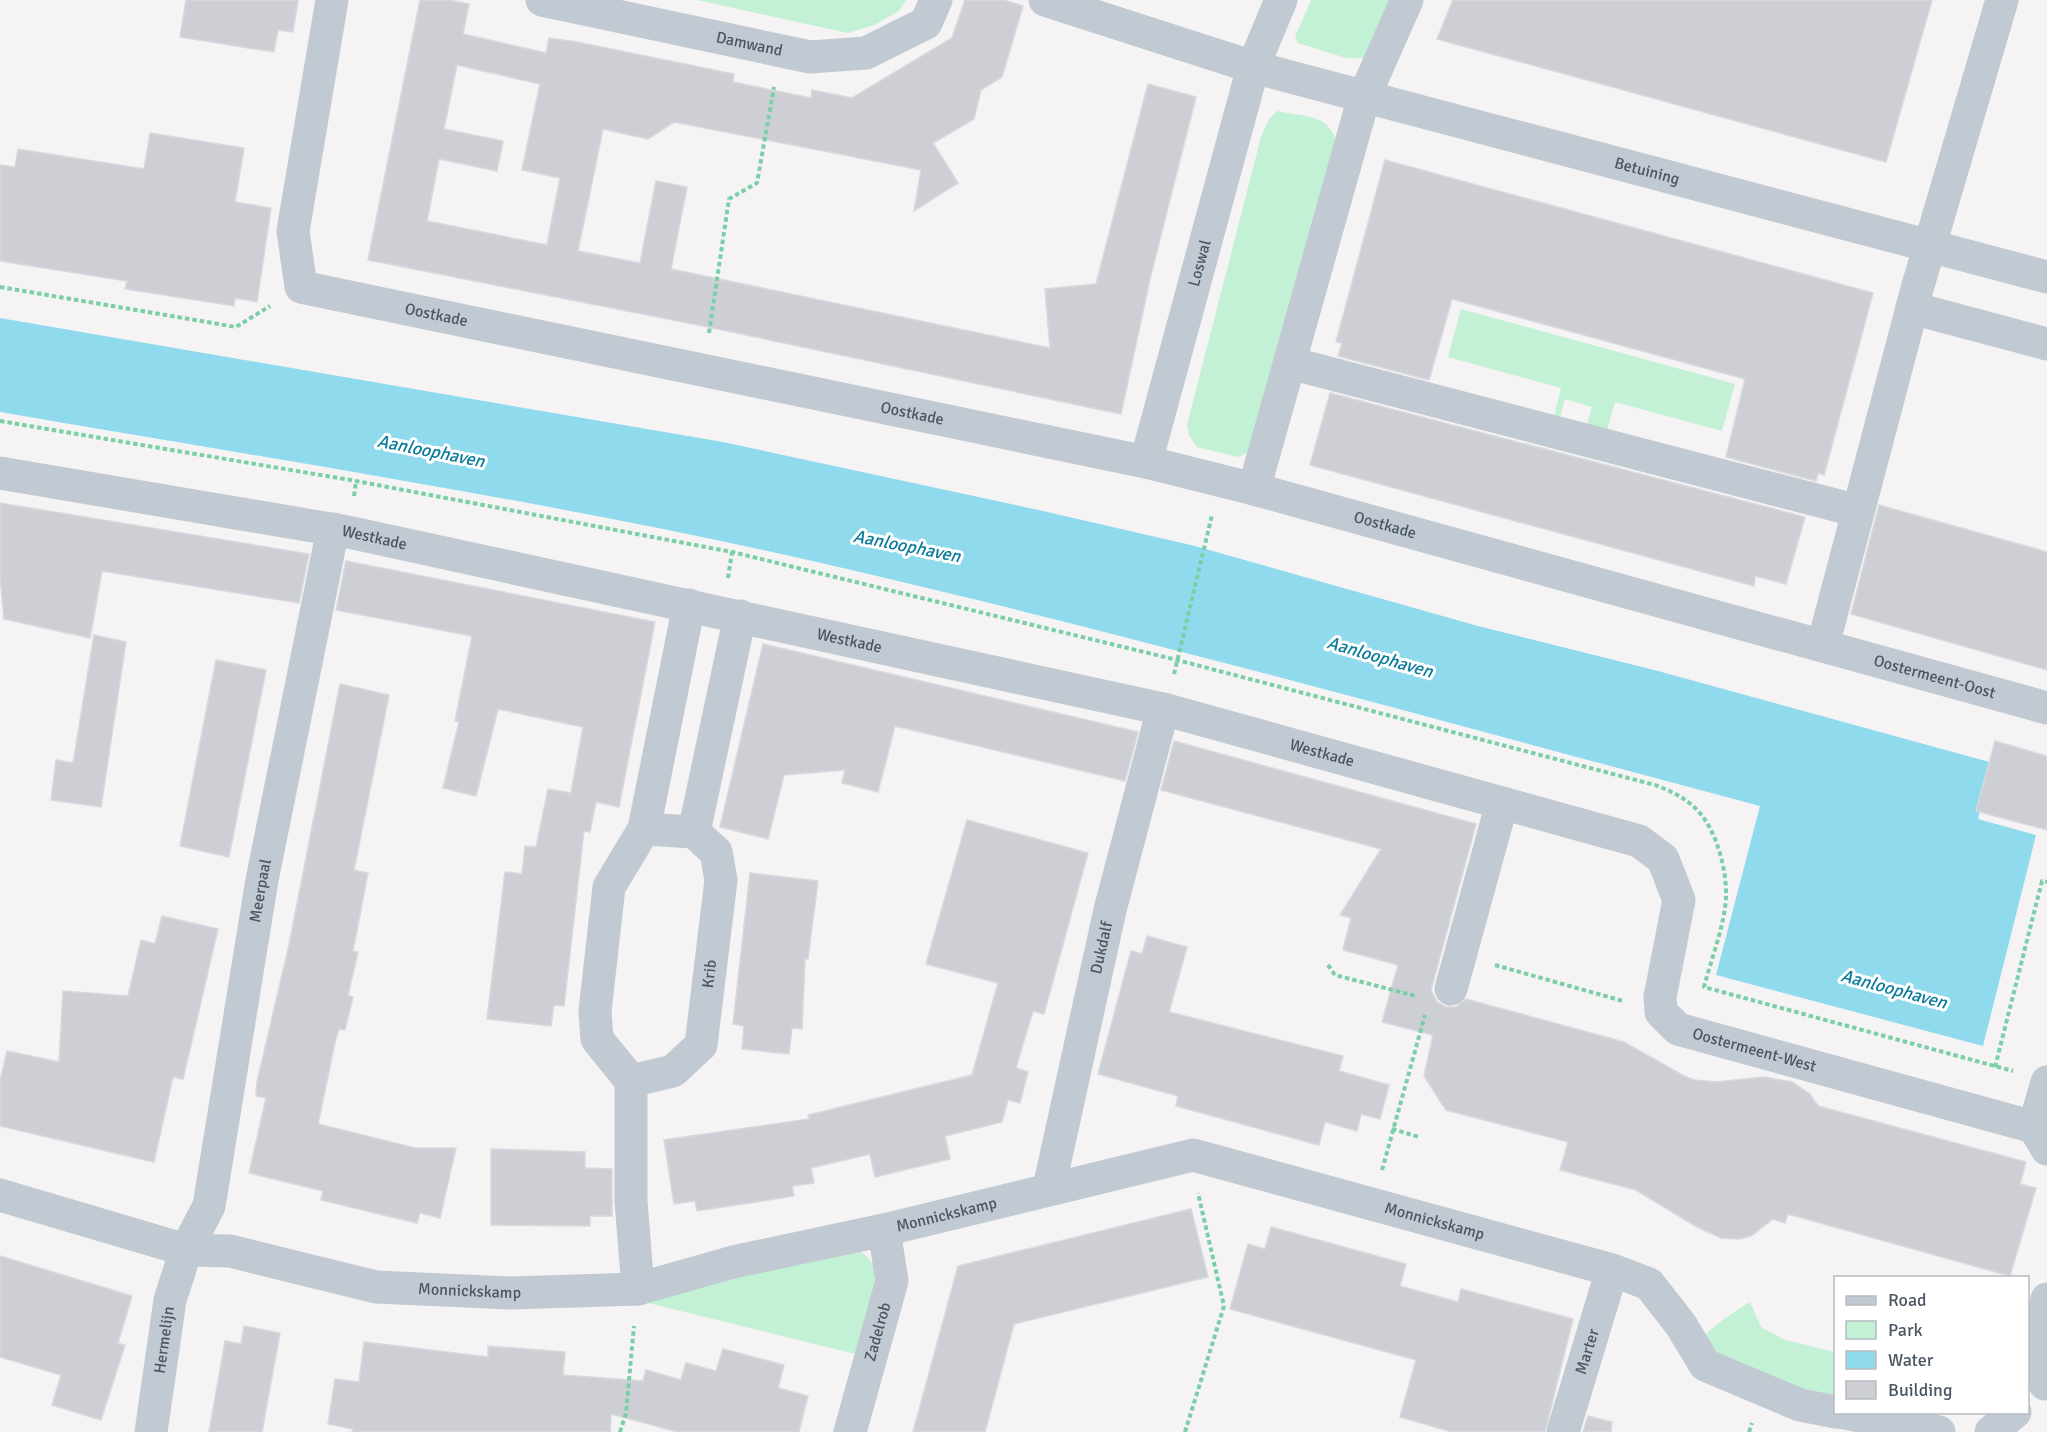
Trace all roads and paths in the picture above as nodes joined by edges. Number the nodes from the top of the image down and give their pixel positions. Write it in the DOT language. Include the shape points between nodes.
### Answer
graph roads {
  1 [pos="332,0"];
  2 [pos="542,0"];
  3 [pos="936,0"];
  4 [pos="1045,0"];
  5 [pos="1281,0"];
  6 [pos="1407,0"];
  7 [pos="2002,0"];
  8 [pos="781,51"];
  9 [pos="1253,67"];
  10 [pos="1364,97"];
  11 [pos="1929,246"];
  12 [pos="2047,277"];
  13 [pos="302,286"];
  14 [pos="0,287"];
  15 [pos="1912,308"];
  16 [pos="2047,344"];
  17 [pos="1290,363"];
  18 [pos="703,370"];
  19 [pos="1146,462"];
  20 [pos="0,472"];
  21 [pos="356,481"];
  22 [pos="1254,489"];
  23 [pos="355,490"];
  24 [pos="1215,504"];
  25 [pos="1858,511"];
  26 [pos="333,529"];
  27 [pos="732,552"];
  28 [pos="728,585"];
  29 [pos="689,604"];
  30 [pos="740,616"];
  31 [pos="1823,645"];
  32 [pos="1174,674"];
  33 [pos="2047,708"];
  34 [pos="1163,709"];
  35 [pos="1502,803"];
  36 [pos="644,829"];
  37 [pos="694,832"];
  38 [pos="2047,882"];
  39 [pos="1460,955"];
  40 [pos="1328,965"];
  41 [pos="1440,994"];
  42 [pos="1661,1012"];
  43 [pos="1995,1067"];
  44 [pos="631,1081"];
  45 [pos="2047,1082"];
  46 [pos="1392,1130"];
  47 [pos="1419,1137"];
  48 [pos="2041,1138"];
  49 [pos="1193,1155"];
  50 [pos="1048,1188"];
  51 [pos="0,1195"];
  52 [pos="1374,1205"];
  53 [pos="884,1230"];
  54 [pos="186,1250"];
  55 [pos="1612,1270"];
  56 [pos="638,1289"];
  57 [pos="2047,1299"];
  58 [pos="2040,1389"];
  59 [pos="1834,1411"];
  60 [pos="1848,1414"];
  61 [pos="2014,1414"];
  62 [pos="151,1432"];
  63 [pos="620,1432"];
  64 [pos="850,1432"];
  65 [pos="1185,1432"];
  66 [pos="1563,1432"];
  67 [pos="1939,1432"];
  68 [pos="1991,1432"];
  1 -- 13 [label="street" via="293,231"];
  2 -- 8 [label="street, Damwand"];
  3 -- 8 [label="street, Damwand" via="926,23 866,52 810,57"];
  4 -- 9 [label="street"];
  5 -- 9 [label="street, Loswal"];
  6 -- 10 [label="street"];
  7 -- 11 [label="street"];
  8 -- 18 [label="path" via="757,183 729,199"];
  9 -- 10 [label="street"];
  9 -- 19 [label="street, Loswal"];
  10 -- 11 [label="street, Betuining"];
  10 -- 17 [label="street"];
  11 -- 12 [label="street, Betuining"];
  11 -- 15 [label="street"];
  13 -- 14 [label="path" via="236,327"];
  13 -- 18 [label="street, Oostkade"];
  15 -- 16 [label="street"];
  15 -- 25 [label="street"];
  17 -- 22 [label="street"];
  17 -- 25 [label="street"];
  18 -- 19 [label="street, Oostkade"];
  19 -- 22 [label="street, Oostkade"];
  20 -- 26 [label="street, Westkade"];
  21 -- 23 [label="path"];
  22 -- 31 [label="street, Oostkade"];
  24 -- 32 [label="path"];
  25 -- 31 [label="street"];
  26 -- 29 [label="street, Westkade"];
  26 -- 54 [label="street, Meerpaal" via="262,880 209,1206"];
  27 -- 28 [label="path"];
  29 -- 30 [label="street, Westkade"];
  29 -- 36 [label="street"];
  30 -- 34 [label="street, Westkade"];
  30 -- 37 [label="street"];
  31 -- 33 [label="street, Oostermeent-Oost"];
  34 -- 35 [label="street, Westkade"];
  34 -- 50 [label="street, Dukdalf" via="1110,910"];
  35 -- 39 [label="street"];
  35 -- 42 [label="street" via="1639,841 1664,859 1679,900 1660,997"];
  36 -- 37 [label="street"];
  36 -- 44 [label="street" via="609,886 595,1011 597,1039"];
  37 -- 44 [label="street, Krib" via="716,852 722,880 701,1045 673,1071"];
  38 -- 43 [label="path" via="2042,881"];
  39 -- 41 [label="street"];
  39 -- 42 [label="path"];
  40 -- 41 [label="path" via="1335,975"];
  41 -- 46 [label="path"];
  42 -- 48 [label="street, Oostermeent-West" via="1678,1029"];
  44 -- 56 [label="street" via="631,1201"];
  45 -- 48 [label="street"];
  46 -- 47 [label="path"];
  46 -- 52 [label="path"];
  49 -- 50 [label="street, Monnickskamp"];
  49 -- 52 [label="street, Monnickskamp"];
  49 -- 65 [label="path" via="1199,1202 1224,1305"];
  50 -- 53 [label="street, Monnickskamp"];
  51 -- 54 [label="street, Monnickskamp"];
  52 -- 55 [label="street, Monnickskamp"];
  53 -- 56 [label="street, Monnickskamp" via="733,1262"];
  53 -- 64 [label="street, Zadelrob" via="892,1281"];
  54 -- 56 [label="street, Monnickskamp" via="230,1251 376,1287 511,1293"];
  54 -- 62 [label="street, Hermelijn" via="171,1300"];
  55 -- 59 [label="street, Monnickskamp" via="1649,1284 1681,1325 1705,1365 1800,1405"];
  55 -- 66 [label="street, Marter"];
  56 -- 63 [label="path" via="626,1413"];
  57 -- 58 [label="street" via="2031,1354"];
  60 -- 67 [label="street, Monnickskamp"];
  61 -- 68 [label="street"];
}
